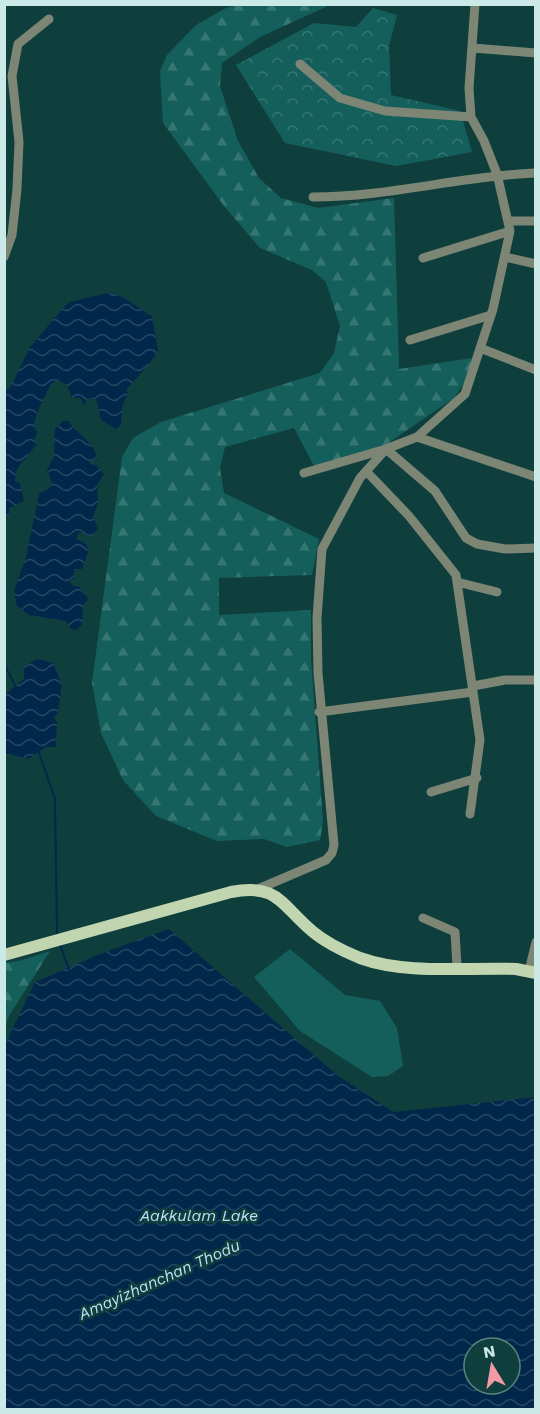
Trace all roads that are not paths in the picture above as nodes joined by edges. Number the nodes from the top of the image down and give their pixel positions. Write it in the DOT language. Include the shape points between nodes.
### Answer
graph roads {
  1 [pos="475,4"];
  2 [pos="49,19"];
  3 [pos="473,48"];
  4 [pos="536,53"];
  5 [pos="300,64"];
  6 [pos="471,117"];
  7 [pos="536,173"];
  8 [pos="497,174"];
  9 [pos="313,198"];
  10 [pos="536,221"];
  11 [pos="509,226"];
  12 [pos="4,257"];
  13 [pos="505,257"];
  14 [pos="423,258"];
  15 [pos="536,264"];
  16 [pos="491,315"];
  17 [pos="410,340"];
  18 [pos="480,348"];
  19 [pos="536,370"];
  20 [pos="417,437"];
  21 [pos="386,448"];
  22 [pos="366,471"];
  23 [pos="304,473"];
  24 [pos="536,477"];
  25 [pos="536,548"];
  26 [pos="457,582"];
  27 [pos="497,592"];
  28 [pos="536,680"];
  29 [pos="473,689"];
  30 [pos="320,712"];
  31 [pos="477,778"];
  32 [pos="431,792"];
  33 [pos="470,814"];
  34 [pos="258,889"];
  35 [pos="423,918"];
  36 [pos="536,942"];
  37 [pos="4,955"];
  38 [pos="457,968"];
  39 [pos="532,972"];
  1 -- 3 [label="street"];
  2 -- 12 [label="street" via="18,44 12,76 19,153 12,235"];
  3 -- 4 [label="street"];
  3 -- 6 [label="street"];
  5 -- 6 [label="street" via="340,98 385,111"];
  6 -- 8 [label="street"];
  7 -- 8 [label="street"];
  8 -- 9 [label="street" via="383,194"];
  8 -- 11 [label="street"];
  10 -- 11 [label="street"];
  11 -- 13 [label="street"];
  11 -- 14 [label="street"];
  13 -- 15 [label="street"];
  13 -- 16 [label="street"];
  16 -- 17 [label="street"];
  16 -- 18 [label="street"];
  18 -- 19 [label="street"];
  18 -- 20 [label="street" via="465,394"];
  20 -- 21 [label="street"];
  20 -- 24 [label="street"];
  21 -- 22 [label="street"];
  21 -- 23 [label="street"];
  21 -- 25 [label="street" via="435,491 466,538 505,549"];
  22 -- 26 [label="street" via="409,516 456,575"];
  22 -- 30 [label="street" via="322,549 317,618"];
  26 -- 27 [label="street"];
  26 -- 29 [label="street"];
  28 -- 29 [label="street" via="505,680"];
  29 -- 30 [label="street"];
  29 -- 31 [label="street" via="480,740"];
  30 -- 34 [label="street" via="332,853 318,864"];
  31 -- 32 [label="street"];
  31 -- 33 [label="street"];
  34 -- 37 [label="main road" via="231,892"];
  34 -- 38 [label="main road" via="288,905 329,944 360,958 384,964"];
  35 -- 38 [label="street" via="455,932"];
  36 -- 39 [label="street"];
  38 -- 39 [label="main road"];
}
